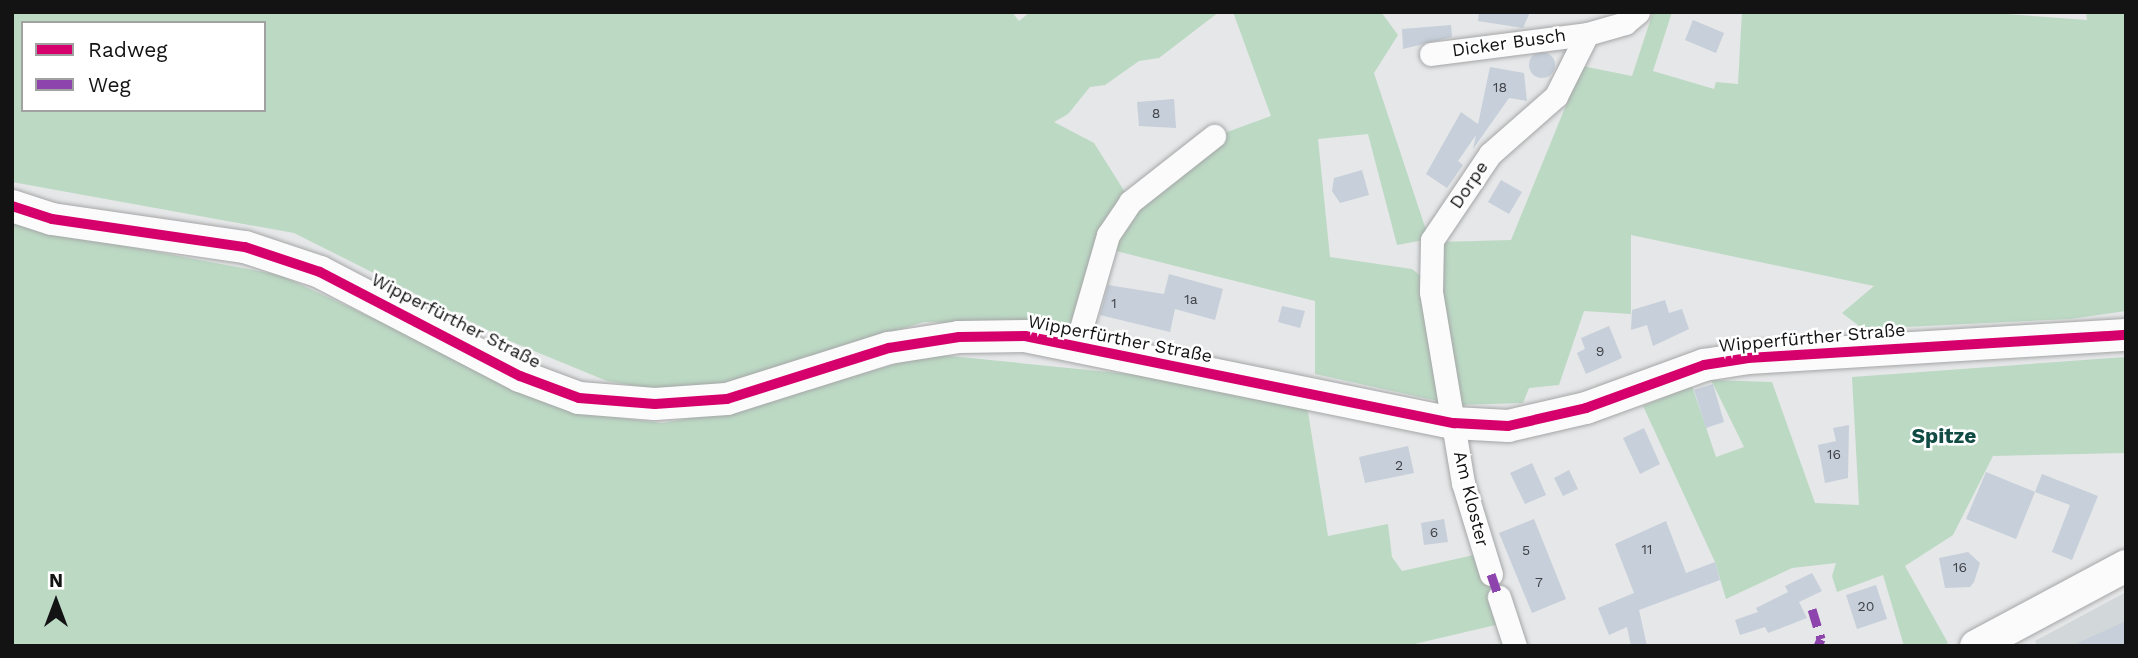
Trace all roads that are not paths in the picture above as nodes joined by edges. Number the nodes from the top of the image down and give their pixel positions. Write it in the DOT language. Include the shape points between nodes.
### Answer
graph roads {
  1 [pos="1638,12"];
  2 [pos="1587,34"];
  3 [pos="1431,54"];
  4 [pos="1214,136"];
  5 [pos="12,205"];
  6 [pos="2126,335"];
  7 [pos="1076,346"];
  8 [pos="1454,424"];
  9 [pos="2126,566"];
  10 [pos="1491,574"];
  11 [pos="1499,597"];
  12 [pos="1515,646"];
  13 [pos="1976,646"];
  1 -- 2 [label="street" via="1625,23"];
  2 -- 3 [label="street, Dicker Busch"];
  2 -- 8 [label="street, Dorpe" via="1556,96 1490,154 1432,240 1431,292"];
  4 -- 7 [label="street" via="1130,202 1108,235"];
  5 -- 7 [label="main road, Wipperfürther Straße" via="52,219 245,247 320,272 520,376 579,398 655,404 727,399 889,348 959,337 1025,336"];
  6 -- 8 [label="main road, Wipperfürther Straße" via="1748,358 1704,365 1543,419 1508,426"];
  7 -- 8 [label="main road, Wipperfürther Straße"];
  8 -- 10 [label="street, Am Kloster" via="1463,483"];
  9 -- 13 [label="main road"];
  11 -- 12 [label="street"];
}
